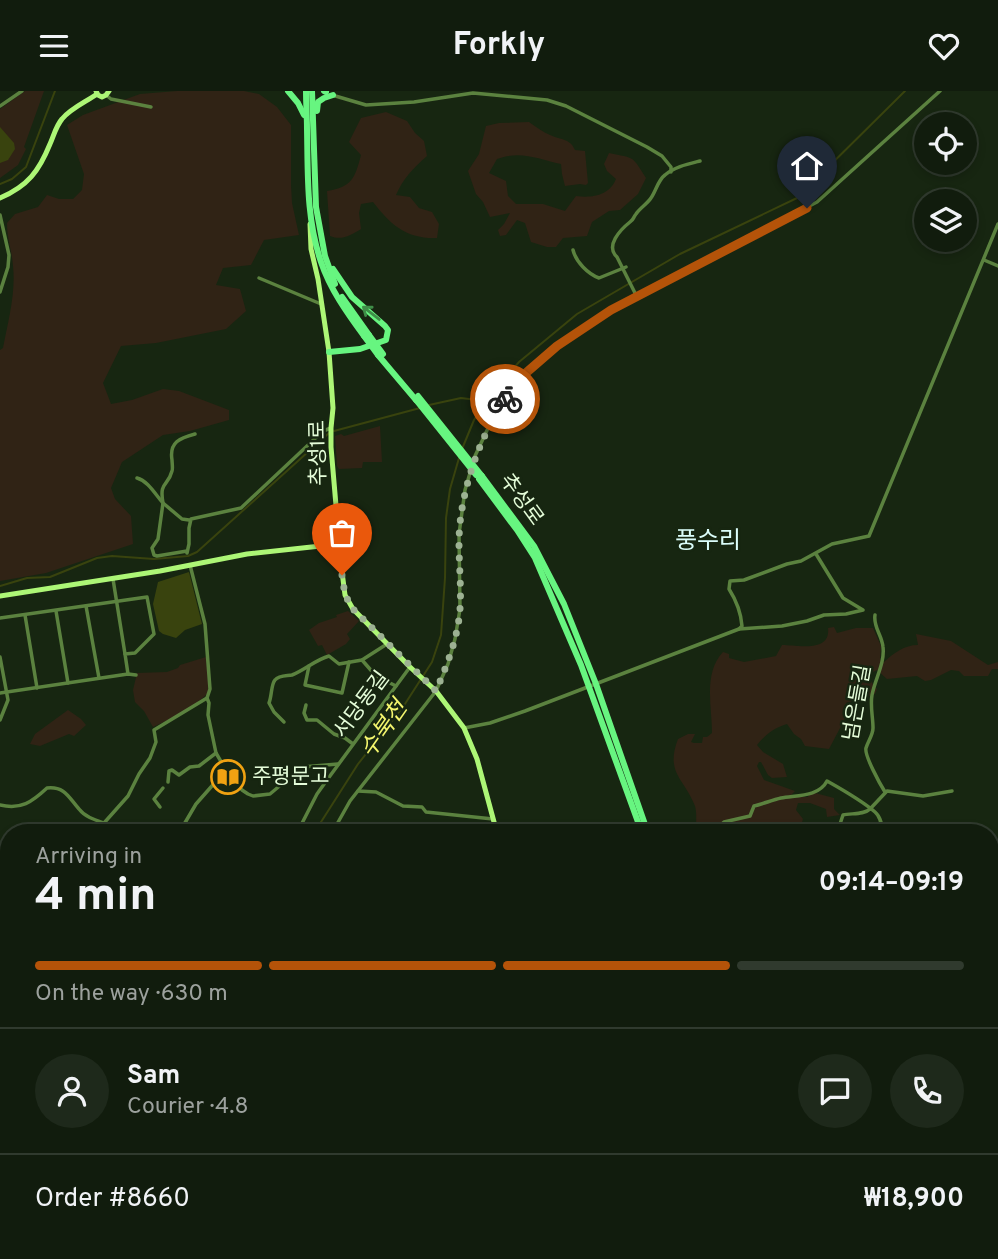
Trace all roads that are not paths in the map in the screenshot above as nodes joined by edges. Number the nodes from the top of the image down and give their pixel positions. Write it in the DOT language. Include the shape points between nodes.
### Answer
graph roads {
  1 [pos="8,91"];
  2 [pos="22,91"];
  3 [pos="288,91"];
  4 [pos="306,91"];
  5 [pos="312,91"];
  6 [pos="940,91"];
  7 [pos="97,92"];
  8 [pos="326,92"];
  9 [pos="107,93"];
  10 [pos="13,97"];
  11 [pos="0,106"];
  12 [pos="151,107"];
  13 [pos="311,124"];
  14 [pos="700,161"];
  15 [pos="671,172"];
  16 [pos="0,198"];
  17 [pos="310,210"];
  18 [pos="0,215"];
  19 [pos="998,224"];
  20 [pos="2,229"];
  21 [pos="573,250"];
  22 [pos="326,256"];
  23 [pos="984,260"];
  24 [pos="998,266"];
  25 [pos="624,269"];
  26 [pos="259,278"];
  27 [pos="0,292"];
  28 [pos="636,296"];
  29 [pos="321,304"];
  30 [pos="366,336"];
  31 [pos="329,352"];
  32 [pos="331,429"];
  33 [pos="195,434"];
  34 [pos="137,478"];
  35 [pos="163,503"];
  36 [pos="191,519"];
  37 [pos="339,544"];
  38 [pos="816,554"];
  39 [pos="190,565"];
  40 [pos="113,579"];
  41 [pos="0,596"];
  42 [pos="116,601"];
  43 [pos="86,606"];
  44 [pos="56,611"];
  45 [pos="25,615"];
  46 [pos="875,615"];
  47 [pos="0,618"];
  48 [pos="739,629"];
  49 [pos="387,644"];
  50 [pos="125,654"];
  51 [pos="0,657"];
  52 [pos="362,660"];
  53 [pos="349,662"];
  54 [pos="309,665"];
  55 [pos="411,668"];
  56 [pos="128,674"];
  57 [pos="136,675"];
  58 [pos="99,678"];
  59 [pos="68,683"];
  60 [pos="396,686"];
  61 [pos="592,686"];
  62 [pos="37,688"];
  63 [pos="435,691"];
  64 [pos="7,692"];
  65 [pos="0,693"];
  66 [pos="207,698"];
  67 [pos="306,705"];
  68 [pos="0,720"];
  69 [pos="284,722"];
  70 [pos="464,728"];
  71 [pos="353,744"];
  72 [pos="216,753"];
  73 [pos="338,764"];
  74 [pos="226,770"];
  75 [pos="167,782"];
  76 [pos="163,788"];
  77 [pos="358,791"];
  78 [pos="952,791"];
  79 [pos="885,792"];
  80 [pos="0,805"];
  81 [pos="160,807"];
  82 [pos="870,809"];
  83 [pos="494,819"];
  84 [pos="104,823"];
  85 [pos="184,824"];
  86 [pos="302,824"];
  87 [pos="337,824"];
  88 [pos="495,824"];
  89 [pos="639,824"];
  90 [pos="645,824"];
  91 [pos="722,824"];
  92 [pos="840,824"];
  93 [pos="881,824"];
  1 -- 10 [label="street"];
  2 -- 10 [label="street"];
  3 -- 13 [label="main road"];
  4 -- 13 [label="main road, 추성로"];
  5 -- 13 [label="main road, 추성로"];
  6 -- 28 [label="street" via="807,208"];
  7 -- 9 [label="street" via="100,96"];
  7 -- 16 [label="street" via="62,119 33,176"];
  8 -- 13 [label="main road"];
  8 -- 15 [label="street" via="366,105 472,93 547,100 648,147 662,156"];
  9 -- 12 [label="street" via="111,99"];
  10 -- 11 [label="street"];
  13 -- 17 [label="main road, 추성로"];
  13 -- 22 [label="main road, 추성로" via="316,207"];
  14 -- 15 [label="street"];
  15 -- 25 [label="street" via="624,225 611,248"];
  17 -- 29 [label="street, 추성1로" via="311,249"];
  17 -- 30 [label="main road, 추성로" via="326,275 348,315"];
  18 -- 20 [label="street"];
  19 -- 23 [label="street"];
  20 -- 27 [label="street" via="9,255"];
  21 -- 25 [label="street" via="574,257 599,278"];
  22 -- 30 [label="main road, 추성로" via="337,289"];
  31 -- 22 [label="main road, one-way" via="369,347 386,340 388,330 352,297"];
  23 -- 24 [label="street"];
  23 -- 38 [label="street" via="869,537 832,544"];
  25 -- 28 [label="street"];
  26 -- 29 [label="street"];
  28 -- 63 [label="street" via="557,346 527,372 490,424 465,493 459,534 460,610 448,664"];
  29 -- 31 [label="street, 추성1로"];
  30 -- 61 [label="main road, 추성로, bridge" via="481,477 517,530 535,558"];
  31 -- 32 [label="street, 추성1로"];
  32 -- 36 [label="street" via="323,431 241,508"];
  32 -- 37 [label="street, 추성1로"];
  33 -- 35 [label="street" via="171,448 172,472 162,489"];
  34 -- 35 [label="street"];
  35 -- 36 [label="street" via="182,519"];
  35 -- 36 [label="street" via="158,539 152,548 157,557 187,552"];
  37 -- 39 [label="street"];
  37 -- 49 [label="street, 추성1로" via="348,599"];
  38 -- 48 [label="street" via="730,581 742,626"];
  38 -- 48 [label="street" via="843,598 863,610 782,626"];
  39 -- 40 [label="street"];
  39 -- 66 [label="street" via="206,632"];
  40 -- 41 [label="street"];
  40 -- 42 [label="street"];
  42 -- 43 [label="street"];
  42 -- 50 [label="street"];
  42 -- 50 [label="street" via="147,597 152,621 154,634 135,653"];
  43 -- 44 [label="street"];
  43 -- 58 [label="street"];
  44 -- 45 [label="street"];
  44 -- 59 [label="street"];
  45 -- 47 [label="street"];
  45 -- 62 [label="street"];
  46 -- 79 [label="street, 넘은들길" via="883,651 872,696 873,731 865,749"];
  48 -- 61 [label="street"];
  49 -- 52 [label="street"];
  49 -- 55 [label="street, 추성1로"];
  50 -- 56 [label="street"];
  51 -- 64 [label="street"];
  52 -- 53 [label="street"];
  52 -- 60 [label="street" via="376,676"];
  53 -- 54 [label="street" via="339,664 329,656"];
  53 -- 54 [label="street" via="342,693 305,685"];
  54 -- 69 [label="street" via="273,684 269,703"];
  55 -- 60 [label="street, 서당동길"];
  55 -- 63 [label="street, 추성1로"];
  56 -- 57 [label="street"];
  56 -- 58 [label="street"];
  58 -- 59 [label="street"];
  59 -- 62 [label="street"];
  60 -- 71 [label="street, 서당동길"];
  61 -- 70 [label="street"];
  61 -- 89 [label="main road, 추성로"];
  61 -- 90 [label="main road, 추성로"];
  62 -- 64 [label="street"];
  63 -- 70 [label="street, 추성1로"];
  63 -- 77 [label="street"];
  64 -- 65 [label="street"];
  64 -- 68 [label="street"];
  66 -- 72 [label="street"];
  66 -- 84 [label="street" via="154,730 156,742 150,758 128,796"];
  67 -- 71 [label="street" via="307,720 317,720"];
  70 -- 83 [label="street, 추성1로"];
  71 -- 73 [label="street, 서당동길"];
  72 -- 74 [label="street"];
  72 -- 75 [label="street" via="179,775 172,770"];
  73 -- 74 [label="street" via="302,768 270,794 253,796"];
  73 -- 86 [label="street, 서당동길"];
  74 -- 85 [label="street"];
  76 -- 81 [label="street" via="154,799"];
  77 -- 83 [label="street" via="376,792 426,812"];
  77 -- 87 [label="street"];
  78 -- 79 [label="street" via="922,796"];
  79 -- 82 [label="street"];
  80 -- 84 [label="street" via="23,805 54,787 65,792 84,814"];
  82 -- 91 [label="street" via="827,781 816,791 754,806 750,815"];
  82 -- 92 [label="street" via="843,815"];
  82 -- 93 [label="street"];
  83 -- 88 [label="street, 추성1로"];
}
